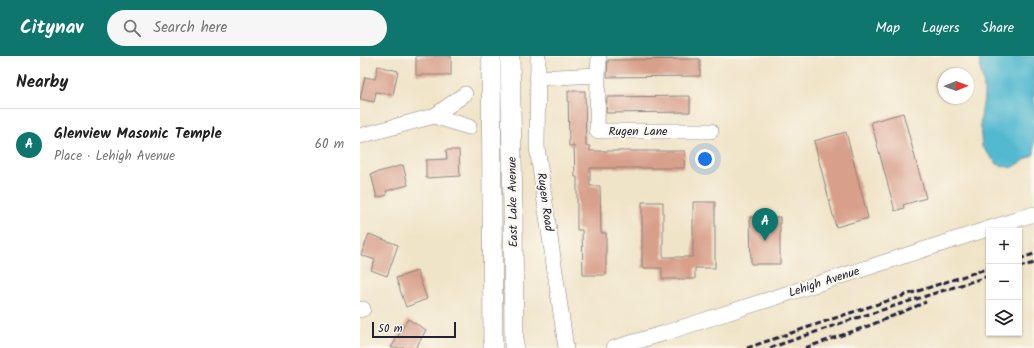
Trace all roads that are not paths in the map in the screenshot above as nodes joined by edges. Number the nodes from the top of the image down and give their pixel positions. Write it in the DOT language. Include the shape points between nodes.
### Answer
graph roads {
  1 [pos="491,56"];
  2 [pos="510,56"];
  3 [pos="538,56"];
  4 [pos="599,56"];
  5 [pos="598,75"];
  6 [pos="537,78"];
  7 [pos="465,94"];
  8 [pos="434,116"];
  9 [pos="469,127"];
  10 [pos="711,131"];
  11 [pos="360,136"];
  12 [pos="1034,214"];
  13 [pos="493,348"];
  14 [pos="514,348"];
  15 [pos="566,348"];
  16 [pos="614,348"];
  1 -- 13 [label="main road, East Lake Avenue"];
  2 -- 14 [label="main road, East Lake Avenue"];
  3 -- 6 [label="street, Rugen Road"];
  4 -- 5 [label="street, Rugen Lane"];
  5 -- 6 [label="street"];
  5 -- 10 [label="street, Rugen Lane" via="597,131"];
  6 -- 15 [label="street, Rugen Road" via="537,147"];
  7 -- 8 [label="street"];
  8 -- 9 [label="street"];
  8 -- 11 [label="street"];
  12 -- 16 [label="street, Lehigh Avenue"];
}
